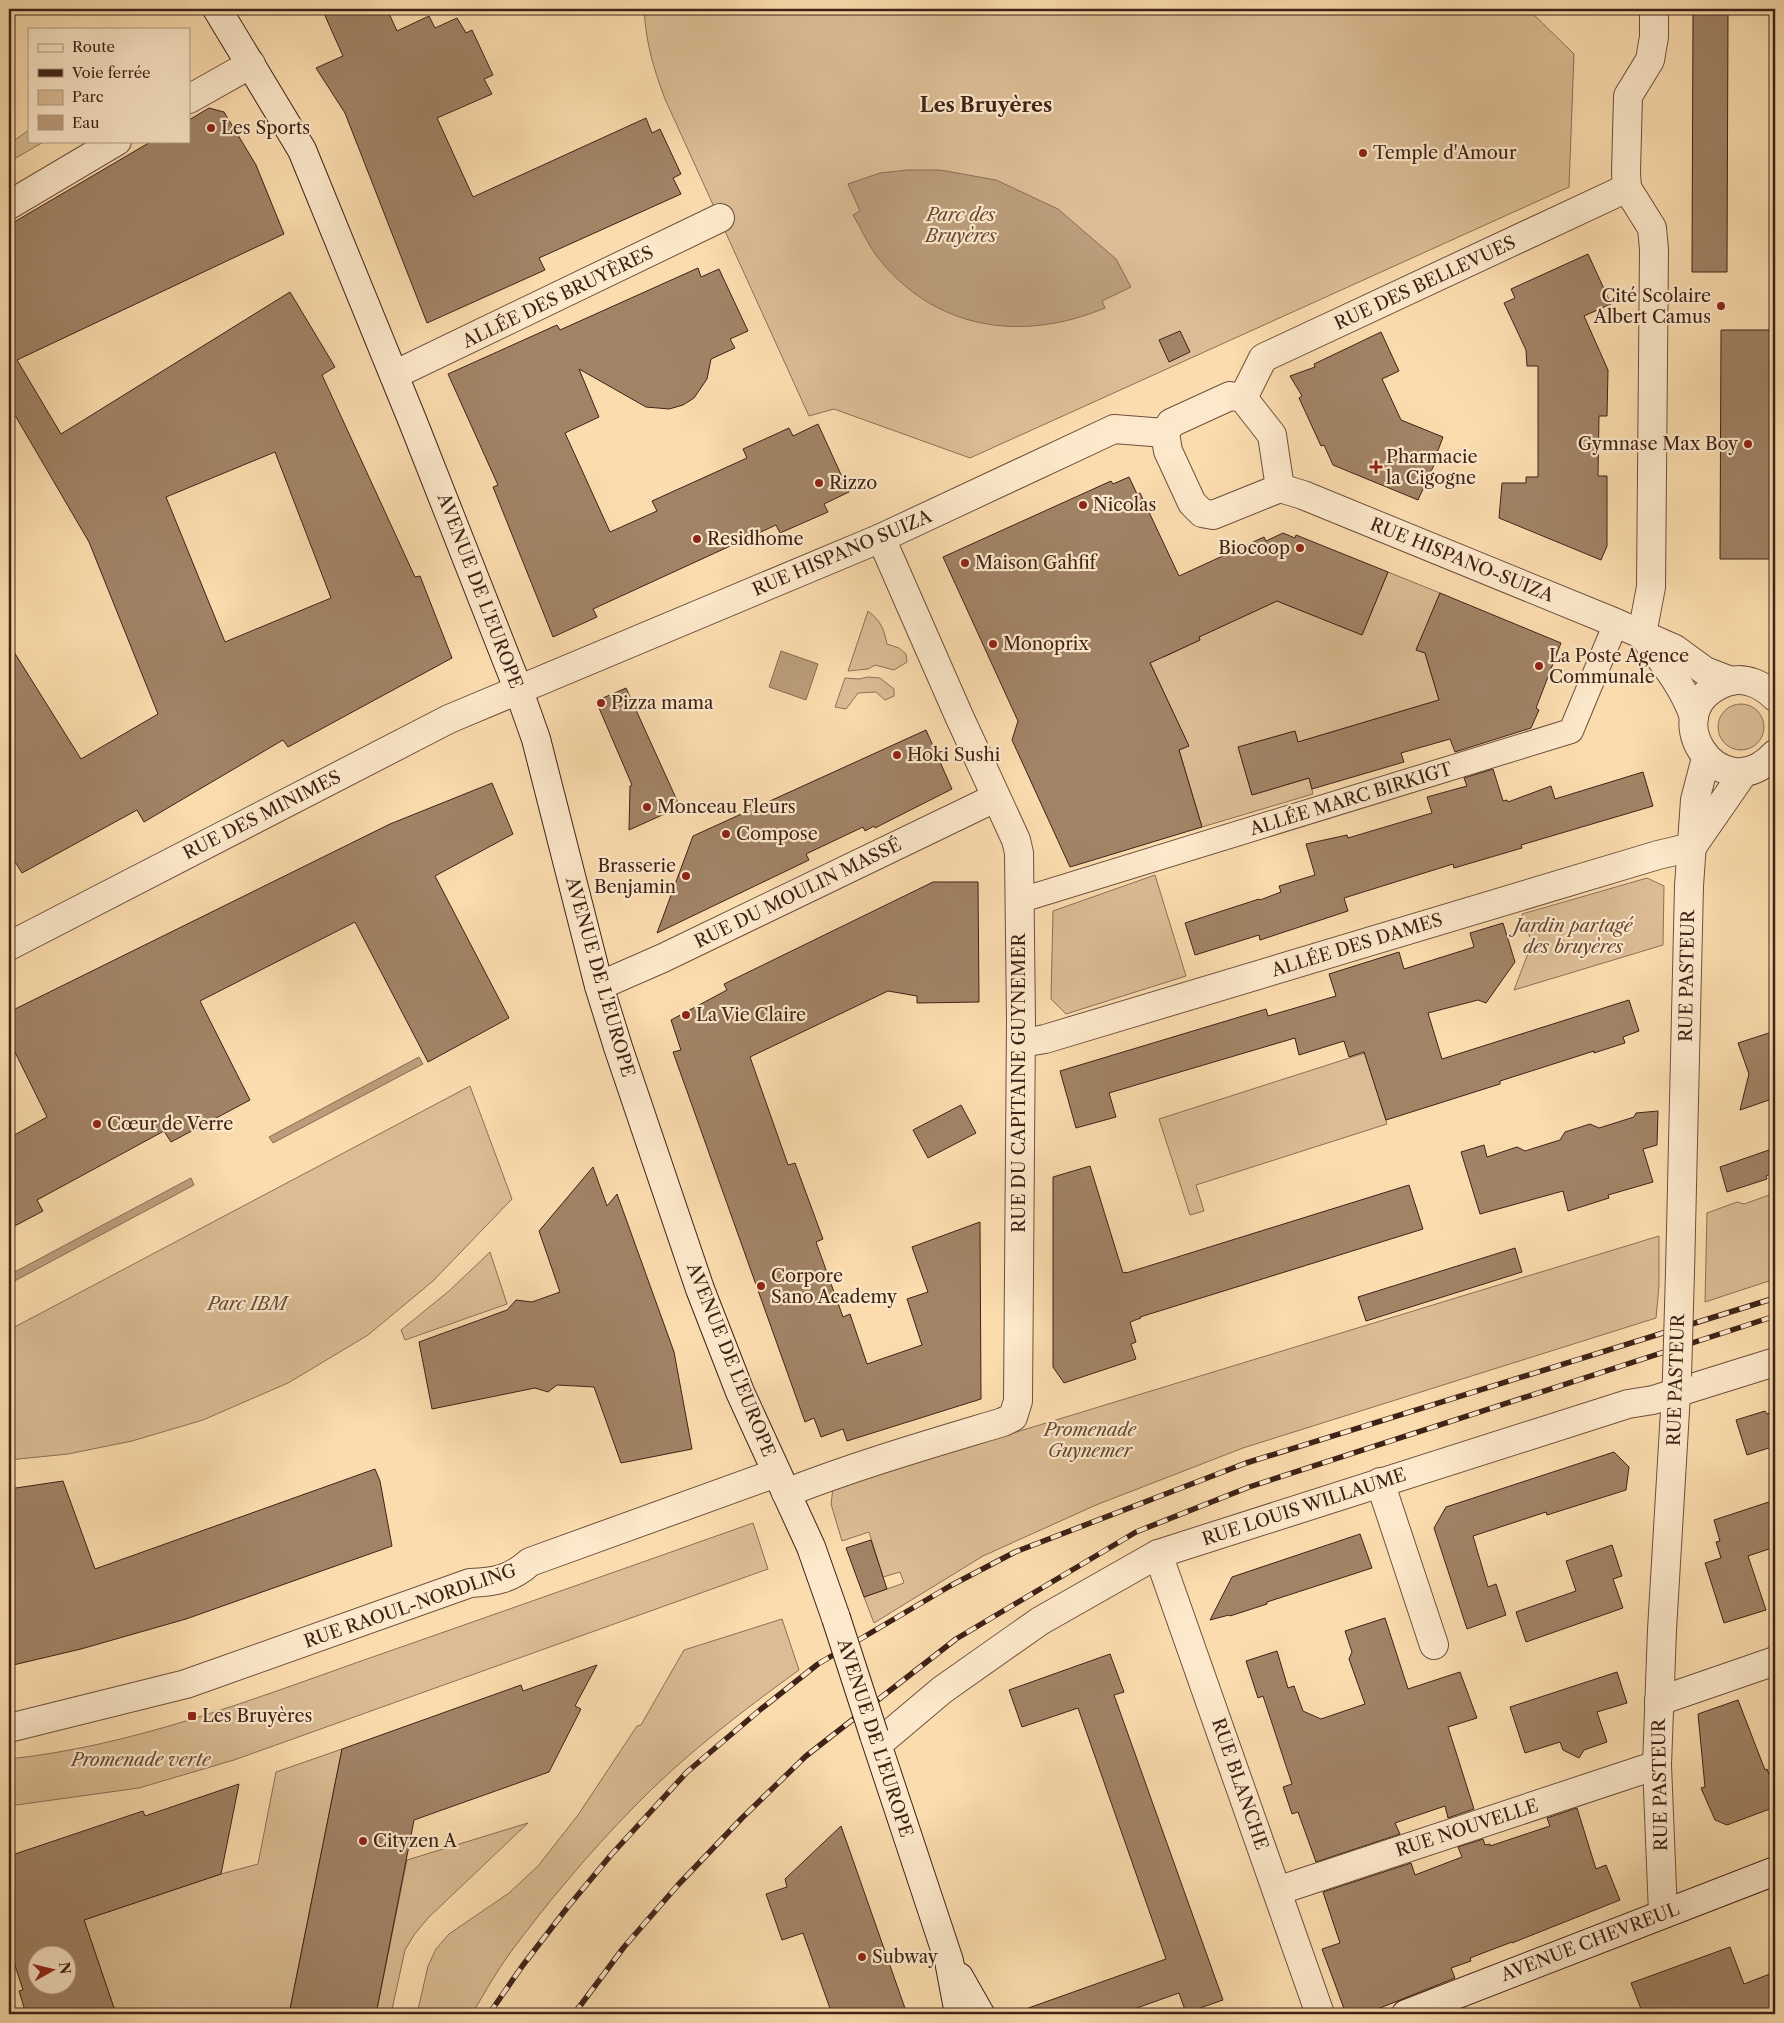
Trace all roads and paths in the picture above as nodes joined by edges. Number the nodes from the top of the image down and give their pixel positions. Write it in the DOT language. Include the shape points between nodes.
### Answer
graph roads {
  1 [pos="217,9"];
  2 [pos="1654,9"];
  3 [pos="250,64"];
  4 [pos="190,98"];
  5 [pos="115,142"];
  6 [pos="1627,188"];
  7 [pos="9,205"];
  8 [pos="720,218"];
  9 [pos="394,375"];
  10 [pos="1243,398"];
  11 [pos="1165,433"];
  12 [pos="1280,488"];
  13 [pos="881,538"];
  14 [pos="1616,623"];
  15 [pos="1642,634"];
  16 [pos="1731,681"];
  17 [pos="519,691"];
  18 [pos="1775,698"];
  19 [pos="1694,717"];
  20 [pos="1775,754"];
  21 [pos="1706,758"];
  22 [pos="1744,772"];
  23 [pos="996,798"];
  24 [pos="1692,847"];
  25 [pos="1018,901"];
  26 [pos="9,946"];
  27 [pos="599,986"];
  28 [pos="1021,1042"];
  29 [pos="1775,1362"];
  30 [pos="1677,1384"];
  31 [pos="1380,1482"];
  32 [pos="781,1483"];
  33 [pos="1158,1554"];
  34 [pos="1434,1645"];
  35 [pos="1775,1661"];
  36 [pos="1659,1701"];
  37 [pos="9,1728"];
  38 [pos="876,1740"];
  39 [pos="1658,1765"];
  40 [pos="1775,1871"];
  41 [pos="1277,1891"];
  42 [pos="1663,1913"];
  43 [pos="949,1961"];
  44 [pos="959,2014"];
  45 [pos="980,2014"];
  46 [pos="1320,2014"];
  47 [pos="1406,2014"];
  1 -- 3 [label="street, AVENUE DE L'EUROPE"];
  2 -- 6 [label="street" via="1650,60 1628,96"];
  3 -- 4 [label="street"];
  3 -- 9 [label="street, AVENUE DE L'EUROPE" via="302,150"];
  5 -- 7 [label="street"];
  6 -- 10 [label="street, RUE DES BELLEVUES" via="1263,358"];
  6 -- 15 [label="street" via="1652,228 1654,249 1652,586"];
  8 -- 9 [label="street, ALLÉE DES BRUYÈRES"];
  9 -- 17 [label="street, AVENUE DE L'EUROPE"];
  10 -- 11 [label="street" via="1230,396 1171,423"];
  10 -- 12 [label="street" via="1272,435"];
  11 -- 12 [label="street" via="1168,451 1192,503 1202,512 1213,515"];
  11 -- 13 [label="street, RUE HISPANO SUIZA" via="1114,429"];
  12 -- 14 [label="street, RUE HISPANO-SUIZA"];
  13 -- 17 [label="street, RUE HISPANO SUIZA"];
  13 -- 23 [label="street, RUE DU CAPITAINE GUYNEMER"];
  14 -- 15 [label="street, RUE HISPANO-SUIZA"];
  14 -- 25 [label="street, ALLÉE MARC BIRKIGT" via="1571,731"];
  15 -- 16 [label="street, RUE HISPANO-SUIZA" via="1675,649 1705,671"];
  15 -- 19 [label="street, RUE HISPANO-SUIZA" via="1672,671"];
  16 -- 18 [label="street, RUE HISPANO-SUIZA" via="1757,684"];
  16 -- 19 [label="street" via="1707,693 1698,704"];
  17 -- 26 [label="street, RUE DES MINIMES" via="449,719"];
  17 -- 27 [label="street, AVENUE DE L'EUROPE" via="536,739"];
  19 -- 21 [label="street, RUE HISPANO-SUIZA" via="1695,739"];
  20 -- 22 [label="street" via="1761,766"];
  21 -- 22 [label="street" via="1730,771"];
  21 -- 24 [label="street, RUE PASTEUR" via="1695,800"];
  22 -- 24 [label="street"];
  23 -- 25 [label="street, RUE DU CAPITAINE GUYNEMER" via="1017,846"];
  23 -- 27 [label="street, RUE DU MOULIN MASSÉ"];
  24 -- 28 [label="street, ALLÉE DES DAMES" via="1045,1039"];
  24 -- 30 [label="street, RUE PASTEUR, bridge"];
  25 -- 28 [label="street, RUE DU CAPITAINE GUYNEMER"];
  27 -- 32 [label="street, AVENUE DE L'EUROPE" via="700,1289 740,1392"];
  28 -- 32 [label="street, RUE DU CAPITAINE GUYNEMER" via="1018,1401 1013,1416 1003,1422 856,1468"];
  29 -- 30 [label="street, RUE LOUIS WILLAUME"];
  30 -- 31 [label="street, RUE LOUIS WILLAUME" via="1654,1400 1628,1404"];
  30 -- 36 [label="street, RUE PASTEUR"];
  31 -- 33 [label="street, RUE LOUIS WILLAUME"];
  31 -- 34 [label="street"];
  32 -- 37 [label="street, RUE RAOUL-NORDLING" via="530,1562 518,1573 492,1582 457,1588 186,1684"];
  32 -- 38 [label="street, AVENUE DE L'EUROPE, bridge" via="811,1547"];
  33 -- 38 [label="street, RUE LOUIS WILLAUME" via="1040,1621"];
  33 -- 41 [label="street, RUE BLANCHE"];
  35 -- 36 [label="street"];
  36 -- 39 [label="street, RUE PASTEUR"];
  38 -- 43 [label="street, AVENUE DE L'EUROPE"];
  39 -- 41 [label="street, RUE NOUVELLE"];
  39 -- 42 [label="street, RUE PASTEUR"];
  40 -- 42 [label="street, AVENUE CHEVREUL"];
  41 -- 46 [label="street, RUE BLANCHE"];
  42 -- 47 [label="street, AVENUE CHEVREUL"];
  43 -- 44 [label="street, AVENUE DE L'EUROPE"];
  43 -- 45 [label="street, AVENUE DE L'EUROPE"];
}
